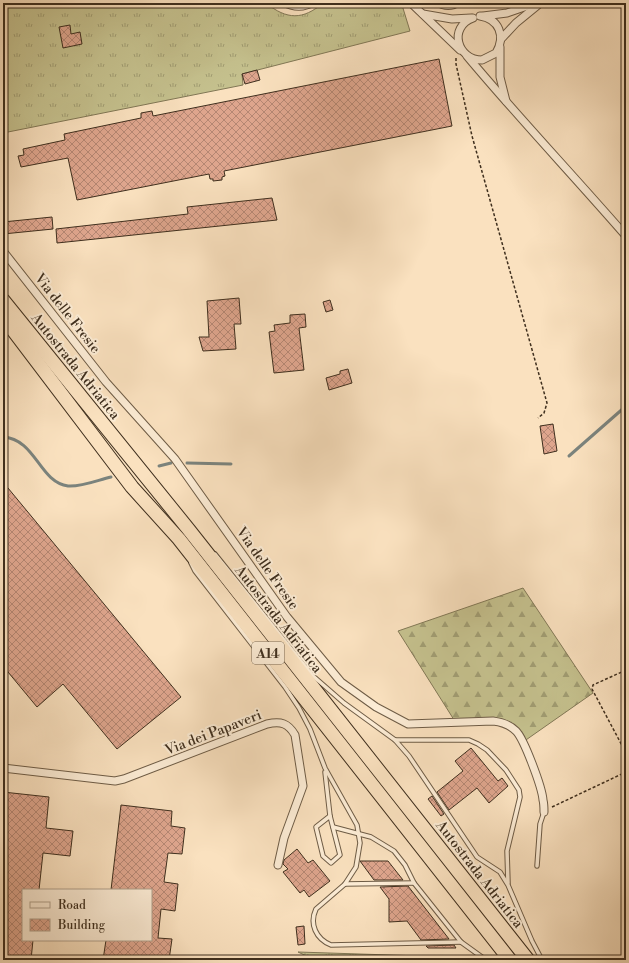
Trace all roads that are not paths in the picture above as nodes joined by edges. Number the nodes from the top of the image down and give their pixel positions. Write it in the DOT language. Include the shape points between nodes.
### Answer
graph roads {
  1 [pos="282,3"];
  2 [pos="315,3"];
  3 [pos="411,3"];
  4 [pos="435,3"];
  5 [pos="460,3"];
  6 [pos="536,3"];
  7 [pos="540,3"];
  8 [pos="423,14"];
  9 [pos="476,17"];
  10 [pos="502,38"];
  11 [pos="500,46"];
  12 [pos="464,54"];
  13 [pos="507,104"];
  14 [pos="626,236"];
  15 [pos="3,251"];
  16 [pos="4,301"];
  17 [pos="3,318"];
  18 [pos="9,329"];
  19 [pos="189,530"];
  20 [pos="179,539"];
  21 [pos="395,740"];
  22 [pos="3,768"];
  23 [pos="325,768"];
  24 [pos="544,812"];
  25 [pos="330,816"];
  26 [pos="333,827"];
  27 [pos="359,834"];
  28 [pos="278,865"];
  29 [pos="537,866"];
  30 [pos="414,883"];
  31 [pos="345,884"];
  32 [pos="508,884"];
  33 [pos="461,942"];
  34 [pos="486,960"];
  35 [pos="510,960"];
  36 [pos="528,960"];
  37 [pos="542,960"];
  1 -- 2 [label="lane" via="299,9"];
  3 -- 8 [label="street"];
  4 -- 5 [label="lane" via="450,7"];
  6 -- 9 [label="street" via="507,13"];
  7 -- 10 [label="street"];
  8 -- 9 [label="street" via="452,19"];
  8 -- 12 [label="street"];
  9 -- 10 [label="street" via="492,20"];
  9 -- 12 [label="street" via="462,26 458,33 458,44"];
  10 -- 11 [label="street"];
  11 -- 12 [label="street" via="493,56 486,59 478,60"];
  11 -- 13 [label="street" via="500,78"];
  12 -- 13 [label="street"];
  13 -- 14 [label="street"];
  15 -- 24 [label="street, Via delle Fresie" via="106,382 175,459 287,617 341,682 376,707 408,724 493,721 510,726 523,742 543,799"];
  16 -- 19 [label="highway, Autostrada Adriatica / A14"];
  17 -- 18 [label="highway, Autostrada Adriatica / A14"];
  18 -- 20 [label="highway, Autostrada Adriatica / A14" via="26,346 132,487"];
  19 -- 21 [label="lane" via="221,559 314,676 344,703"];
  19 -- 36 [label="highway, Autostrada Adriatica / A14"];
  20 -- 23 [label="lane" via="195,571 299,708"];
  20 -- 35 [label="highway, Autostrada Adriatica / A14"];
  21 -- 32 [label="lane" via="424,775 477,857 500,872"];
  21 -- 32 [label="lane" via="469,740 487,750 506,770 516,783 520,797 507,851"];
  22 -- 28 [label="street, Via dei Papaveri" via="114,781 267,724 281,722 291,728 295,735 303,786 284,838"];
  23 -- 25 [label="lane"];
  23 -- 27 [label="lane" via="357,825"];
  24 -- 29 [label="lane" via="540,824"];
  25 -- 26 [label="lane"];
  25 -- 26 [label="lane" via="316,827 322,856 332,863 340,855"];
  26 -- 27 [label="lane"];
  27 -- 30 [label="lane" via="371,837 394,851"];
  27 -- 31 [label="lane" via="356,867"];
  30 -- 31 [label="lane"];
  30 -- 33 [label="lane"];
  31 -- 33 [label="lane" via="316,909 314,914 315,930 324,942 331,946"];
  32 -- 37 [label="lane"];
  33 -- 34 [label="lane"];
}
